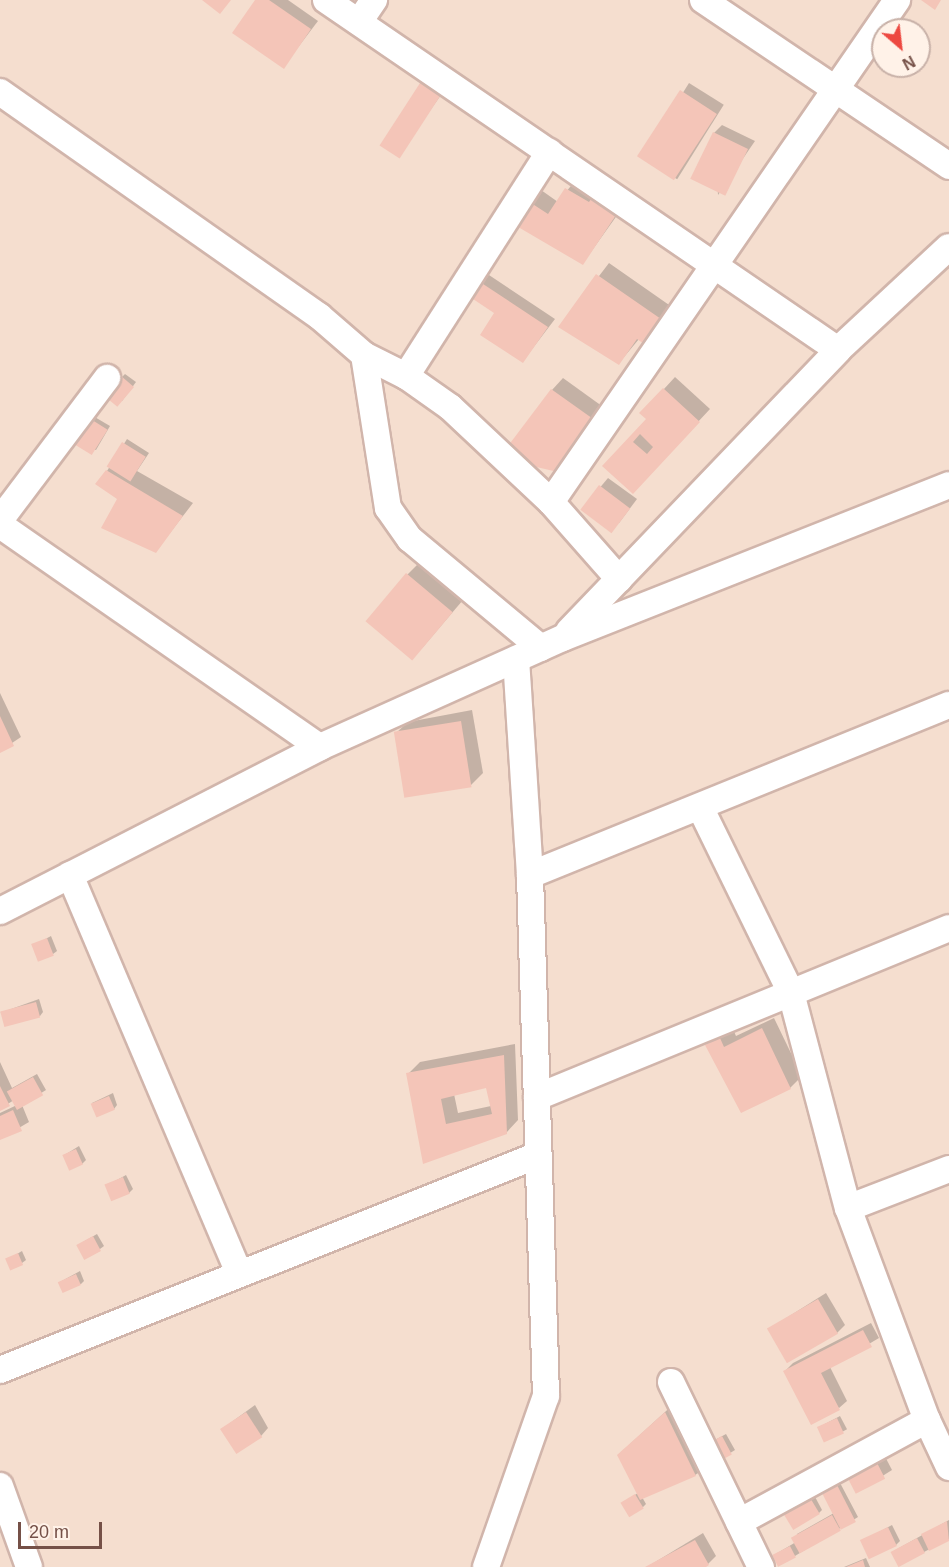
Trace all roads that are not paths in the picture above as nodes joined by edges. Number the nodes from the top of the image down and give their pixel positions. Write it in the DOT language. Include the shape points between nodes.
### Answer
graph roads {
  1 [pos="326,0"];
  2 [pos="374,0"];
  3 [pos="703,0"];
  4 [pos="897,0"];
  5 [pos="359,22"];
  6 [pos="836,89"];
  7 [pos="0,93"];
  8 [pos="549,152"];
  9 [pos="949,166"];
  10 [pos="949,247"];
  11 [pos="715,266"];
  12 [pos="838,350"];
  13 [pos="364,355"];
  14 [pos="406,376"];
  15 [pos="107,378"];
  16 [pos="949,484"];
  17 [pos="551,502"];
  18 [pos="0,520"];
  19 [pos="0,525"];
  20 [pos="619,579"];
  21 [pos="552,643"];
  22 [pos="516,659"];
  23 [pos="949,705"];
  24 [pos="320,747"];
  25 [pos="700,807"];
  26 [pos="70,875"];
  27 [pos="530,876"];
  28 [pos="0,910"];
  29 [pos="949,928"];
  30 [pos="791,993"];
  31 [pos="537,1097"];
  32 [pos="538,1155"];
  33 [pos="949,1169"];
  34 [pos="848,1208"];
  35 [pos="239,1274"];
  36 [pos="0,1370"];
  37 [pos="671,1382"];
  38 [pos="927,1420"];
  39 [pos="949,1467"];
  40 [pos="0,1486"];
  41 [pos="739,1522"];
  42 [pos="29,1567"];
  43 [pos="486,1567"];
  44 [pos="761,1567"];
  1 -- 5 [label="street"];
  2 -- 5 [label="street"];
  3 -- 6 [label="street"];
  4 -- 6 [label="street"];
  5 -- 8 [label="street"];
  6 -- 9 [label="street"];
  6 -- 11 [label="street"];
  7 -- 13 [label="street" via="319,316"];
  8 -- 11 [label="street"];
  8 -- 14 [label="street"];
  10 -- 12 [label="street"];
  11 -- 12 [label="street"];
  11 -- 17 [label="street"];
  12 -- 20 [label="street"];
  13 -- 14 [label="street"];
  13 -- 21 [label="street" via="388,508 410,539"];
  14 -- 17 [label="street" via="450,407"];
  15 -- 18 [label="street"];
  16 -- 21 [label="street"];
  17 -- 20 [label="street"];
  19 -- 24 [label="street"];
  20 -- 21 [label="street"];
  21 -- 22 [label="street"];
  22 -- 24 [label="street"];
  22 -- 27 [label="street"];
  23 -- 25 [label="street"];
  24 -- 26 [label="street"];
  25 -- 27 [label="street"];
  25 -- 30 [label="street"];
  26 -- 28 [label="street"];
  26 -- 35 [label="street"];
  27 -- 31 [label="street"];
  29 -- 30 [label="street"];
  30 -- 31 [label="street"];
  30 -- 34 [label="street"];
  31 -- 32 [label="street"];
  32 -- 35 [label="street"];
  32 -- 43 [label="street" via="546,1396"];
  33 -- 34 [label="street"];
  34 -- 38 [label="street"];
  35 -- 36 [label="street"];
  37 -- 41 [label="street"];
  38 -- 39 [label="street"];
  38 -- 41 [label="street"];
  40 -- 42 [label="street"];
  41 -- 44 [label="street"];
}
